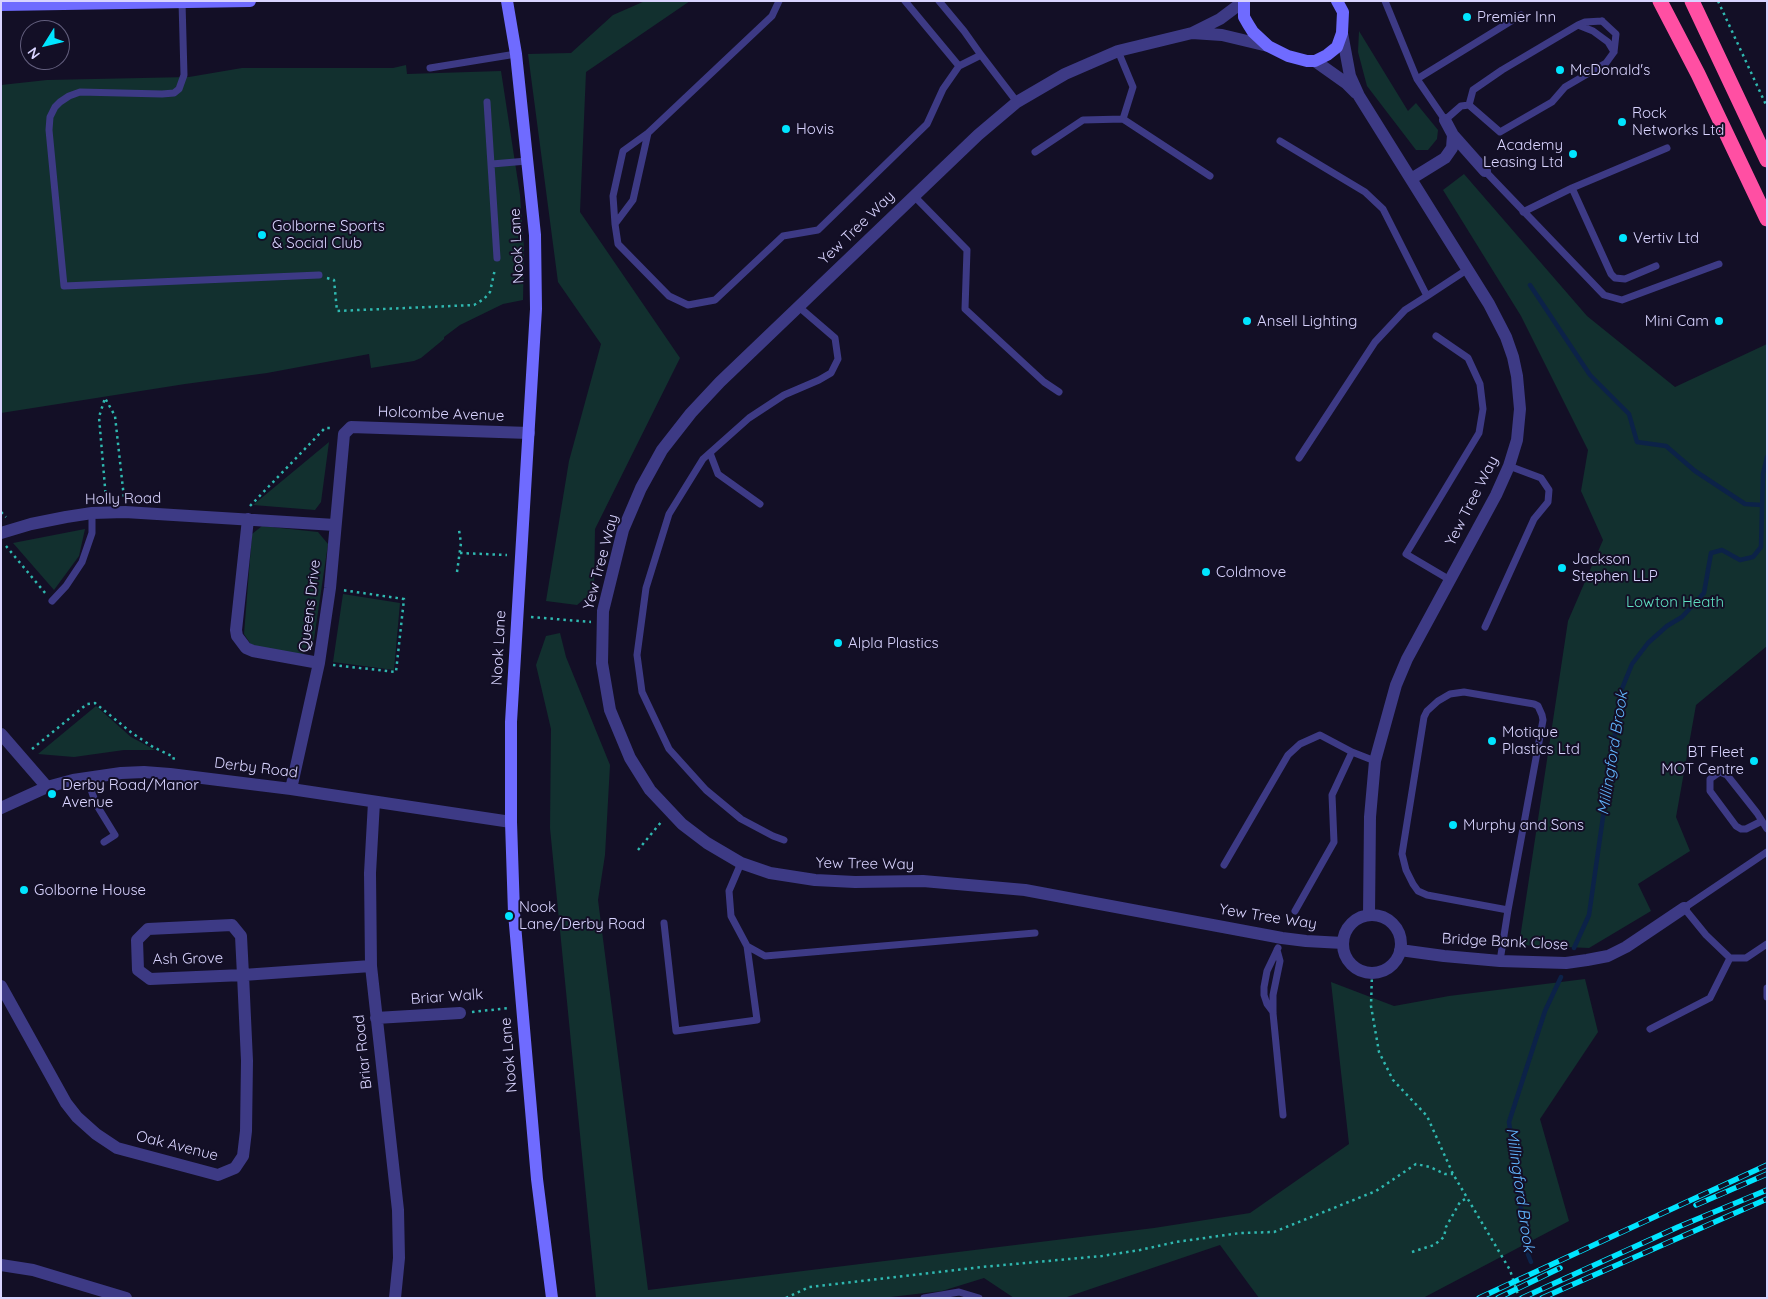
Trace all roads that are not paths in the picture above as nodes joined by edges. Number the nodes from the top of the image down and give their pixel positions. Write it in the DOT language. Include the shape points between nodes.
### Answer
graph roads {
  1 [pos="250,1"];
  2 [pos="507,1"];
  3 [pos="779,1"];
  4 [pos="905,1"];
  5 [pos="939,1"];
  6 [pos="1244,1"];
  7 [pos="1337,1"];
  8 [pos="1385,1"];
  9 [pos="1660,1"];
  10 [pos="1692,1"];
  11 [pos="182,2"];
  12 [pos="1,5"];
  13 [pos="1521,15"];
  14 [pos="1578,25"];
  15 [pos="1192,33"];
  16 [pos="1342,34"];
  17 [pos="1268,46"];
  18 [pos="1118,51"];
  19 [pos="1614,52"];
  20 [pos="516,54"];
  21 [pos="981,56"];
  22 [pos="1316,61"];
  23 [pos="959,66"];
  24 [pos="430,68"];
  25 [pos="1417,79"];
  26 [pos="1359,96"];
  27 [pos="487,102"];
  28 [pos="1017,102"];
  29 [pos="1469,105"];
  30 [pos="1123,119"];
  31 [pos="1444,120"];
  32 [pos="648,133"];
  33 [pos="1454,135"];
  34 [pos="1280,141"];
  35 [pos="1667,148"];
  36 [pos="1035,152"];
  37 [pos="1767,160"];
  38 [pos="527,161"];
  39 [pos="492,164"];
  40 [pos="1485,171"];
  41 [pos="1210,176"];
  42 [pos="1411,179"];
  43 [pos="1572,188"];
  44 [pos="914,196"];
  45 [pos="1523,212"];
  46 [pos="1767,219"];
  47 [pos="615,224"];
  48 [pos="497,258"];
  49 [pos="1718,264"];
  50 [pos="1656,266"];
  51 [pos="1468,270"];
  52 [pos="319,275"];
  53 [pos="1426,296"];
  54 [pos="799,307"];
  55 [pos="1436,336"];
  56 [pos="1059,392"];
  57 [pos="351,427"];
  58 [pos="529,433"];
  59 [pos="710,453"];
  60 [pos="1299,458"];
  61 [pos="1509,466"];
  62 [pos="760,504"];
  63 [pos="92,513"];
  64 [pos="248,519"];
  65 [pos="335,525"];
  66 [pos="1,533"];
  67 [pos="1450,580"];
  68 [pos="52,600"];
  69 [pos="1485,626"];
  70 [pos="319,663"];
  71 [pos="1,734"];
  72 [pos="1352,752"];
  73 [pos="1375,761"];
  74 [pos="87,778"];
  75 [pos="47,787"];
  76 [pos="291,789"];
  77 [pos="374,802"];
  78 [pos="1,808"];
  79 [pos="1762,821"];
  80 [pos="511,822"];
  81 [pos="1767,829"];
  82 [pos="784,840"];
  83 [pos="104,842"];
  84 [pos="1767,852"];
  85 [pos="741,863"];
  86 [pos="1224,865"];
  87 [pos="1684,908"];
  88 [pos="1508,910"];
  89 [pos="1295,911"];
  90 [pos="1370,915"];
  91 [pos="664,923"];
  92 [pos="1035,933"];
  93 [pos="1343,943"];
  94 [pos="1279,944"];
  95 [pos="1767,944"];
  96 [pos="747,946"];
  97 [pos="1400,950"];
  98 [pos="1730,958"];
  99 [pos="1500,961"];
  100 [pos="371,966"];
  101 [pos="243,974"];
  102 [pos="1,986"];
  103 [pos="1767,988"];
  104 [pos="1767,997"];
  105 [pos="1273,1012"];
  106 [pos="460,1014"];
  107 [pos="376,1018"];
  108 [pos="1650,1029"];
  109 [pos="1283,1115"];
  110 [pos="1,1265"];
  111 [pos="126,1298"];
  112 [pos="395,1298"];
  113 [pos="552,1298"];
  114 [pos="924,1298"];
  115 [pos="979,1298"];
  1 -- 11 [label="street"];
  2 -- 20 [label="street, Nook Lane"];
  3 -- 32 [label="lane" via="772,16"];
  4 -- 23 [label="lane"];
  5 -- 21 [label="lane"];
  6 -- 15 [label="street, Yew Tree Way" via="1220,19"];
  6 -- 17 [label="street" via="1244,17 1253,32"];
  7 -- 16 [label="street" via="1344,12"];
  8 -- 25 [label="lane"];
  9 -- 46 [label="highway"];
  10 -- 37 [label="highway"];
  11 -- 12 [label="street"];
  11 -- 52 [label="lane" via="184,75 180,89 162,94 80,92 60,102 50,117 64,286"];
  13 -- 25 [label="lane"];
  14 -- 19 [label="lane" via="1608,42"];
  14 -- 19 [label="lane" via="1602,21 1616,34"];
  14 -- 29 [label="lane" via="1473,90"];
  15 -- 17 [label="street, Yew Tree Way" via="1222,35"];
  15 -- 18 [label="street, Yew Tree Way"];
  16 -- 22 [label="street" via="1337,47"];
  16 -- 26 [label="street, Yew Tree Way" via="1350,76"];
  17 -- 22 [label="street" via="1288,56"];
  18 -- 28 [label="street, Yew Tree Way" via="1065,74"];
  18 -- 30 [label="lane" via="1133,86"];
  19 -- 29 [label="lane" via="1606,63 1565,87 1552,102 1500,132"];
  20 -- 24 [label="lane"];
  20 -- 38 [label="street, Nook Lane"];
  21 -- 23 [label="lane"];
  21 -- 28 [label="lane"];
  22 -- 26 [label="street, Yew Tree Way"];
  23 -- 47 [label="lane" via="943,89 928,124 818,230 783,236 715,300 688,305 669,296 618,244"];
  25 -- 31 [label="lane"];
  26 -- 42 [label="street, Yew Tree Way"];
  27 -- 39 [label="lane"];
  28 -- 44 [label="street, Yew Tree Way"];
  29 -- 31 [label="lane" via="1461,106"];
  30 -- 36 [label="lane" via="1083,120"];
  30 -- 41 [label="lane"];
  31 -- 33 [label="street"];
  32 -- 47 [label="lane" via="633,200"];
  32 -- 47 [label="lane" via="623,150 613,196"];
  33 -- 40 [label="street"];
  33 -- 42 [label="street" via="1452,148 1445,158"];
  34 -- 53 [label="lane" via="1366,192 1383,209"];
  35 -- 43 [label="lane"];
  38 -- 39 [label="lane"];
  38 -- 58 [label="street, Nook Lane" via="535,235 536,309"];
  39 -- 48 [label="lane"];
  40 -- 45 [label="lane"];
  42 -- 51 [label="street, Yew Tree Way"];
  43 -- 45 [label="lane"];
  43 -- 50 [label="lane" via="1615,278 1625,279"];
  44 -- 54 [label="street, Yew Tree Way"];
  44 -- 56 [label="lane" via="967,250 965,309 1037,376"];
  45 -- 49 [label="lane" via="1604,295 1622,300"];
  51 -- 53 [label="lane"];
  51 -- 61 [label="street, Yew Tree Way" via="1506,337 1517,376 1518,440"];
  53 -- 60 [label="lane" via="1404,310 1375,342"];
  54 -- 59 [label="lane" via="835,338 838,359 831,373 784,395 749,418"];
  54 -- 85 [label="street, Yew Tree Way" via="720,382 662,450 640,488 623,530 602,623 602,663 610,710 630,758 650,790 670,812 707,843"];
  55 -- 67 [label="lane" via="1468,358 1480,384 1483,409 1479,433 1406,554"];
  57 -- 58 [label="street, Holcombe Avenue"];
  57 -- 65 [label="street, Queens Drive" via="344,434"];
  58 -- 80 [label="street, Nook Lane" via="511,722"];
  59 -- 62 [label="lane" via="718,474"];
  59 -- 82 [label="lane" via="669,514 646,588 638,655 642,692 669,749 706,790 741,819"];
  61 -- 67 [label="street, Yew Tree Way"];
  61 -- 69 [label="lane" via="1541,478 1549,490 1548,502 1534,519"];
  63 -- 64 [label="street, Holly Road"];
  63 -- 66 [label="street, Holly Road"];
  63 -- 68 [label="lane" via="92,533 82,562"];
  64 -- 65 [label="street, Holly Road"];
  64 -- 70 [label="street" via="237,636 246,648 253,651"];
  65 -- 70 [label="street, Queens Drive"];
  67 -- 73 [label="street, Yew Tree Way" via="1406,659"];
  70 -- 76 [label="street, Queens Drive"];
  71 -- 75 [label="street"];
  72 -- 73 [label="lane"];
  72 -- 86 [label="lane" via="1320,735 1300,744 1288,755"];
  72 -- 89 [label="lane" via="1332,795 1334,842"];
  73 -- 90 [label="street, Yew Tree Way" via="1370,817"];
  74 -- 75 [label="street, Derby Road"];
  74 -- 76 [label="street, Derby Road" via="121,773 170,774"];
  74 -- 83 [label="lane" via="96,804 116,835"];
  75 -- 78 [label="street, Derby Road"];
  76 -- 77 [label="street, Derby Road"];
  77 -- 80 [label="street, Derby Road"];
  77 -- 100 [label="street, Briar Road" via="370,873"];
  79 -- 79 [label="lane" via="1726,775 1720,772 1710,779 1710,791 1736,826 1746,829"];
  79 -- 81 [label="lane"];
  80 -- 113 [label="street, Nook Lane" via="521,1007"];
  84 -- 87 [label="lane"];
  85 -- 94 [label="street, Yew Tree Way" via="770,873 815,880 923,881 1025,890"];
  85 -- 96 [label="lane" via="729,891 731,916"];
  87 -- 98 [label="lane"];
  87 -- 99 [label="street, Bridge Bank Close" via="1608,956 1566,963"];
  88 -- 88 [label="lane" via="1427,895 1418,891 1406,870 1402,854 1424,717 1438,701 1450,694 1464,692 1534,704 1542,715"];
  88 -- 99 [label="lane"];
  90 -- 93 [label="street" via="1354,921"];
  90 -- 97 [label="street" via="1387,919 1394,925 1401,941"];
  91 -- 96 [label="lane" via="676,1030 757,1020"];
  92 -- 96 [label="lane" via="765,956"];
  93 -- 94 [label="street, Yew Tree Way"];
  93 -- 97 [label="street" via="1349,961 1355,967 1372,973 1390,966"];
  94 -- 105 [label="lane"];
  94 -- 105 [label="lane" via="1266,971 1264,987 1267,1004"];
  95 -- 98 [label="lane" via="1746,958"];
  97 -- 99 [label="street, Bridge Bank Close"];
  98 -- 108 [label="lane" via="1710,998"];
  100 -- 101 [label="street, Ash Grove"];
  100 -- 107 [label="street, Briar Road"];
  101 -- 101 [label="street, Ash Grove" via="150,979 138,970 137,940 148,929 232,924 241,936"];
  101 -- 102 [label="street, Oak Avenue" via="248,1070 243,1156 235,1168 218,1176 117,1148 96,1134 66,1103"];
  103 -- 104 [label="lane"];
  105 -- 109 [label="lane"];
  106 -- 107 [label="street, Briar Walk"];
  107 -- 112 [label="street, Briar Road" via="398,1210 399,1258"];
  110 -- 111 [label="street" via="33,1270"];
  114 -- 115 [label="lane" via="960,1292"];
}
